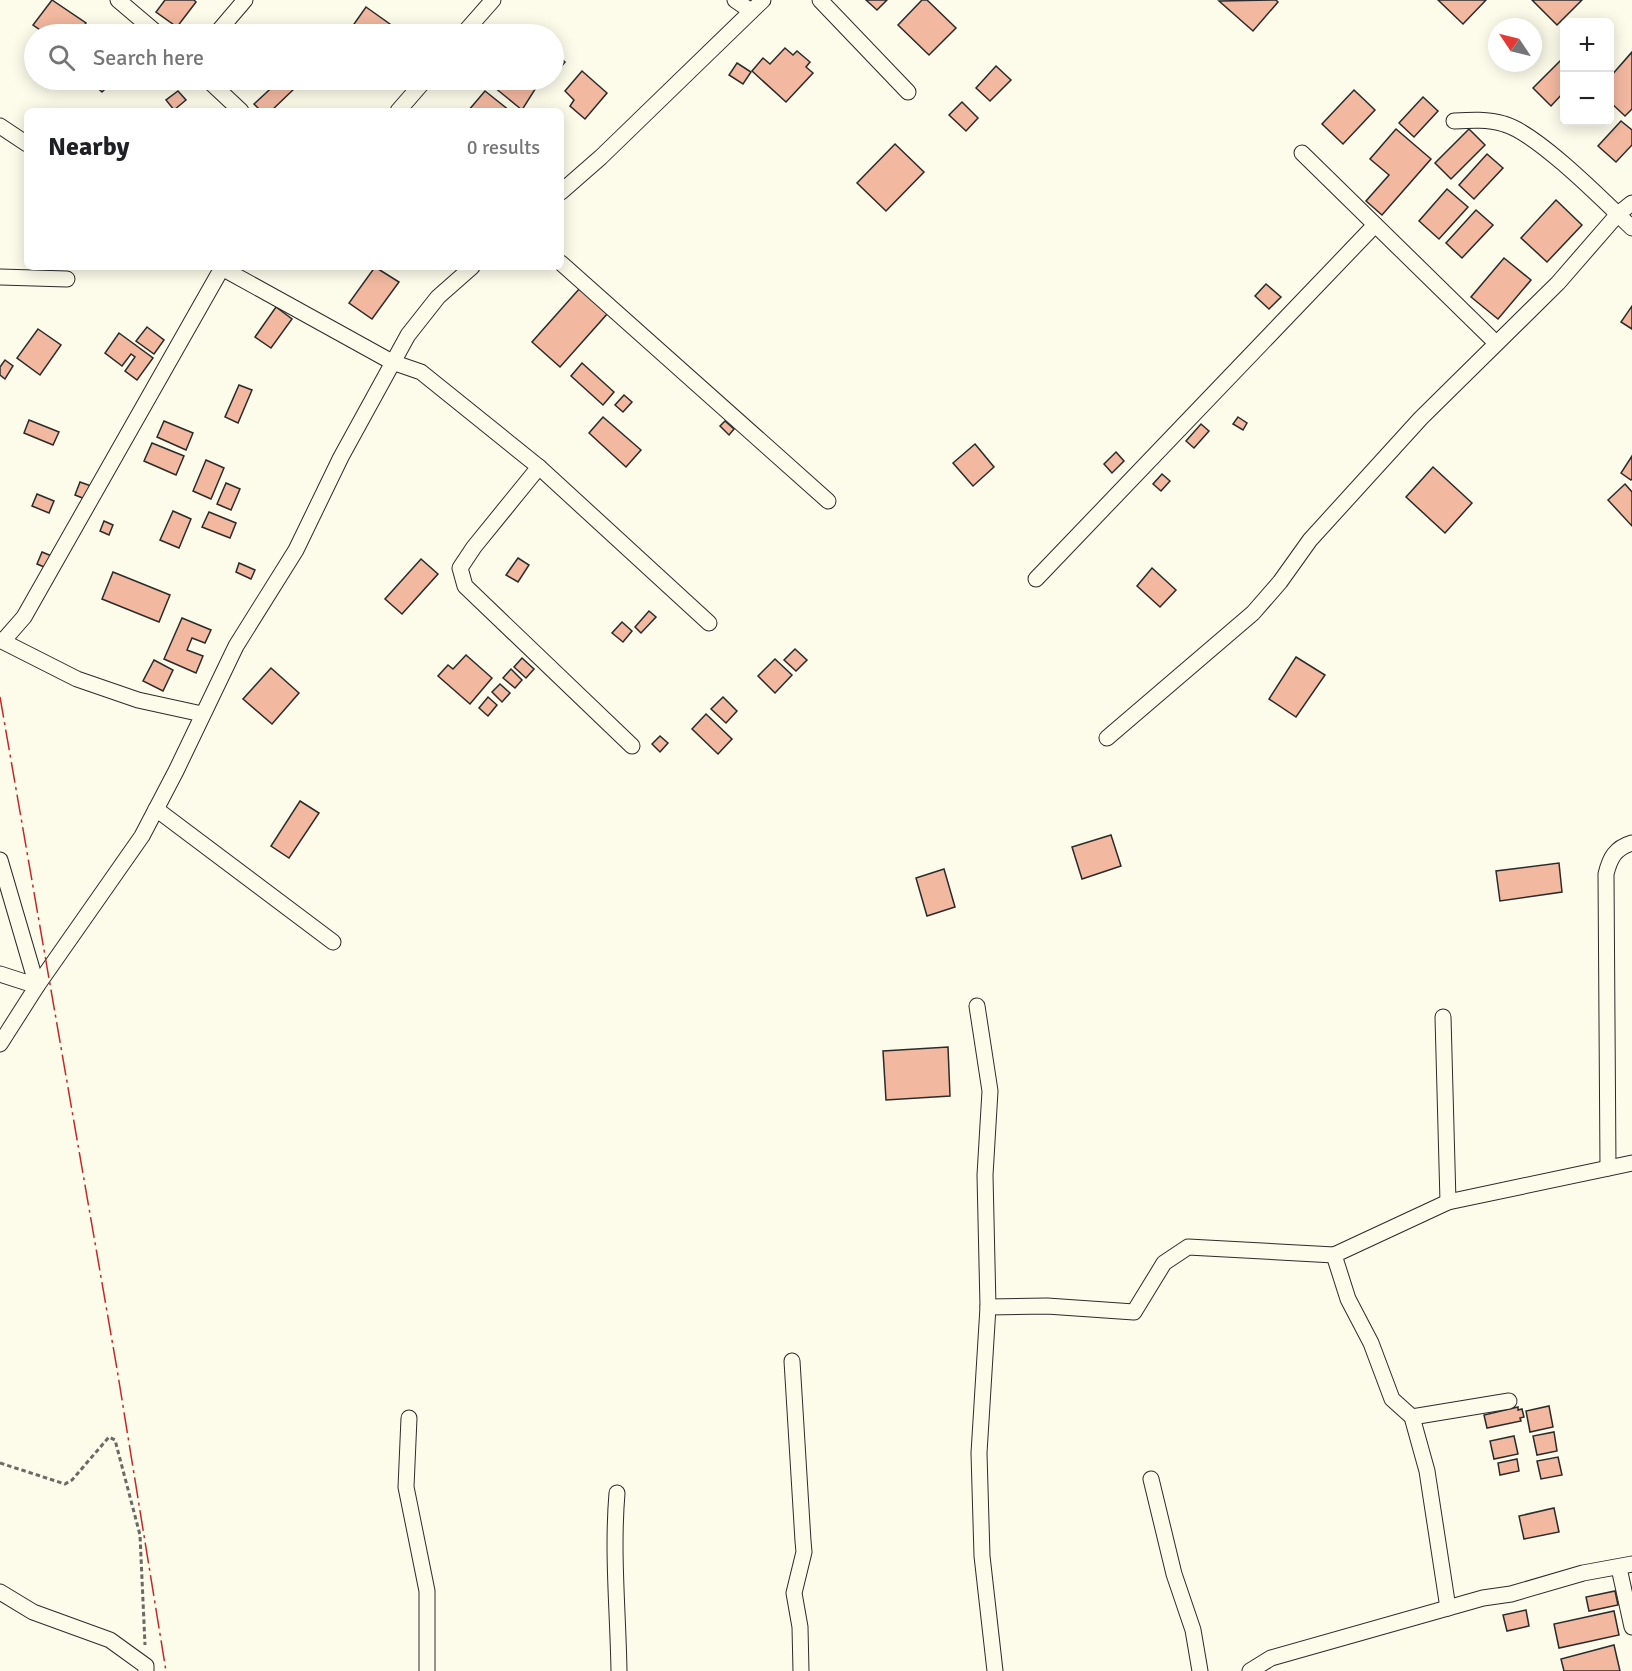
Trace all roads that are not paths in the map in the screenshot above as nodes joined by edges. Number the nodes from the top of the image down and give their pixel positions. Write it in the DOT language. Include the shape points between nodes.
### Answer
graph roads {
  1 [pos="118,0"];
  2 [pos="245,0"];
  3 [pos="493,0"];
  4 [pos="735,0"];
  5 [pos="763,0"];
  6 [pos="820,0"];
  7 [pos="751,11"];
  8 [pos="146,24"];
  9 [pos="225,24"];
  10 [pos="472,24"];
  11 [pos="219,90"];
  12 [pos="416,90"];
  13 [pos="908,92"];
  14 [pos="238,108"];
  15 [pos="401,108"];
  16 [pos="1454,122"];
  17 [pos="0,126"];
  18 [pos="24,142"];
  19 [pos="1302,153"];
  20 [pos="564,189"];
  21 [pos="1632,203"];
  22 [pos="1618,214"];
  23 [pos="1375,225"];
  24 [pos="1632,228"];
  25 [pos="564,266"];
  26 [pos="220,270"];
  27 [pos="225,270"];
  28 [pos="469,270"];
  29 [pos="0,277"];
  30 [pos="67,279"];
  31 [pos="1495,342"];
  32 [pos="392,362"];
  33 [pos="539,467"];
  34 [pos="828,501"];
  35 [pos="1036,579"];
  36 [pos="708,623"];
  37 [pos="2,640"];
  38 [pos="202,714"];
  39 [pos="1107,738"];
  40 [pos="632,746"];
  41 [pos="156,809"];
  42 [pos="1632,843"];
  43 [pos="0,860"];
  44 [pos="333,942"];
  45 [pos="0,974"];
  46 [pos="37,986"];
  47 [pos="977,1006"];
  48 [pos="1443,1017"];
  49 [pos="0,1044"];
  50 [pos="1632,1163"];
  51 [pos="1608,1168"];
  52 [pos="1448,1202"];
  53 [pos="1334,1254"];
  54 [pos="988,1307"];
  55 [pos="792,1361"];
  56 [pos="1509,1401"];
  57 [pos="1412,1417"];
  58 [pos="409,1418"];
  59 [pos="1151,1479"];
  60 [pos="617,1493"];
  61 [pos="1626,1566"];
  62 [pos="0,1592"];
  63 [pos="1448,1608"];
  64 [pos="1632,1627"];
  65 [pos="146,1668"];
  66 [pos="427,1671"];
  67 [pos="619,1671"];
  68 [pos="801,1671"];
  69 [pos="995,1671"];
  70 [pos="1200,1671"];
  71 [pos="1250,1671"];
  1 -- 8 [label="street"];
  2 -- 9 [label="street"];
  3 -- 10 [label="street"];
  4 -- 7 [label="street"];
  5 -- 7 [label="street"];
  6 -- 13 [label="street"];
  7 -- 20 [label="street"];
  11 -- 14 [label="street"];
  12 -- 15 [label="street"];
  16 -- 22 [label="street" via="1478,120 1526,133"];
  17 -- 18 [label="street"];
  19 -- 23 [label="street"];
  21 -- 22 [label="street"];
  22 -- 24 [label="street"];
  22 -- 31 [label="street" via="1558,283"];
  23 -- 31 [label="street"];
  23 -- 35 [label="street"];
  25 -- 34 [label="street"];
  26 -- 37 [label="street" via="24,617"];
  27 -- 32 [label="street"];
  28 -- 32 [label="street" via="438,297"];
  29 -- 30 [label="street"];
  31 -- 39 [label="street" via="1310,540 1253,613"];
  32 -- 33 [label="street" via="421,372"];
  32 -- 38 [label="street" via="307,531 236,646"];
  33 -- 36 [label="street"];
  33 -- 40 [label="street" via="460,568 465,586"];
  37 -- 38 [label="street" via="77,679 138,700"];
  38 -- 41 [label="street"];
  41 -- 44 [label="street"];
  41 -- 46 [label="street" via="142,836"];
  42 -- 51 [label="street" via="1610,858 1606,874"];
  43 -- 46 [label="street"];
  45 -- 46 [label="street"];
  46 -- 49 [label="street"];
  47 -- 54 [label="street" via="990,1091 985,1175"];
  48 -- 52 [label="street"];
  50 -- 51 [label="street"];
  51 -- 52 [label="street"];
  52 -- 53 [label="street"];
  53 -- 54 [label="street" via="1188,1246 1164,1263 1134,1312 1047,1306"];
  53 -- 57 [label="street" via="1348,1299 1371,1343 1392,1399"];
  54 -- 69 [label="street" via="979,1453 982,1556"];
  55 -- 68 [label="street" via="804,1541 794,1593"];
  56 -- 57 [label="street"];
  57 -- 63 [label="street" via="1427,1472"];
  58 -- 66 [label="street" via="406,1487 427,1591"];
  59 -- 70 [label="street"];
  60 -- 67 [label="street" via="614,1565"];
  61 -- 63 [label="street" via="1583,1573"];
  61 -- 64 [label="street"];
  62 -- 65 [label="street" via="33,1612 110,1640"];
  63 -- 71 [label="street" via="1271,1658"];
}
